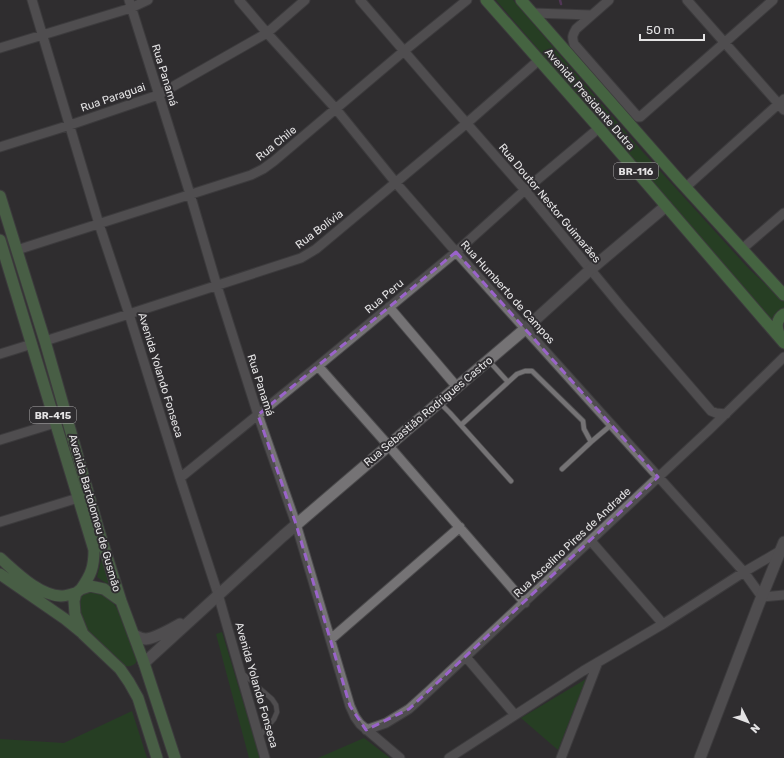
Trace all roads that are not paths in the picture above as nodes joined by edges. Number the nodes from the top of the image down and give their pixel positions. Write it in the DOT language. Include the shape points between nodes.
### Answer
graph roads {
  1 [pos="32,0"];
  2 [pos="148,0"];
  3 [pos="239,0"];
  4 [pos="305,0"];
  5 [pos="360,0"];
  6 [pos="467,0"];
  7 [pos="486,0"];
  8 [pos="521,0"];
  9 [pos="609,0"];
  10 [pos="687,0"];
  11 [pos="773,0"];
  12 [pos="130,4"];
  13 [pos="533,13"];
  14 [pos="591,15"];
  15 [pos="43,34"];
  16 [pos="267,34"];
  17 [pos="725,43"];
  18 [pos="0,48"];
  19 [pos="404,51"];
  20 [pos="539,60"];
  21 [pos="158,95"];
  22 [pos="782,104"];
  23 [pos="336,109"];
  24 [pos="467,123"];
  25 [pos="70,125"];
  26 [pos="599,128"];
  27 [pos="0,147"];
  28 [pos="396,182"];
  29 [pos="686,188"];
  30 [pos="525,190"];
  31 [pos="190,194"];
  32 [pos="0,196"];
  33 [pos="666,206"];
  34 [pos="784,213"];
  35 [pos="99,224"];
  36 [pos="0,240"];
  37 [pos="742,249"];
  38 [pos="17,250"];
  39 [pos="456,252"];
  40 [pos="590,270"];
  41 [pos="217,286"];
  42 [pos="784,295"];
  43 [pos="388,307"];
  44 [pos="129,314"];
  45 [pos="784,314"];
  46 [pos="525,328"];
  47 [pos="45,341"];
  48 [pos="784,343"];
  49 [pos="32,344"];
  50 [pos="0,354"];
  51 [pos="784,357"];
  52 [pos="488,360"];
  53 [pos="318,366"];
  54 [pos="508,382"];
  55 [pos="457,387"];
  56 [pos="439,402"];
  57 [pos="726,414"];
  58 [pos="258,415"];
  59 [pos="55,423"];
  60 [pos="461,425"];
  61 [pos="611,425"];
  62 [pos="0,440"];
  63 [pos="591,442"];
  64 [pos="388,445"];
  65 [pos="562,469"];
  66 [pos="658,477"];
  67 [pos="180,478"];
  68 [pos="511,481"];
  69 [pos="78,498"];
  70 [pos="0,522"];
  71 [pos="296,524"];
  72 [pos="460,527"];
  73 [pos="591,541"];
  74 [pos="782,546"];
  75 [pos="0,558"];
  76 [pos="744,572"];
  77 [pos="0,574"];
  78 [pos="79,591"];
  79 [pos="218,594"];
  80 [pos="784,595"];
  81 [pos="762,597"];
  82 [pos="121,601"];
  83 [pos="525,602"];
  84 [pos="191,619"];
  85 [pos="662,624"];
  86 [pos="83,634"];
  87 [pos="134,635"];
  88 [pos="331,639"];
  89 [pos="466,657"];
  90 [pos="598,662"];
  91 [pos="144,663"];
  92 [pos="240,670"];
  93 [pos="583,671"];
  94 [pos="592,678"];
  95 [pos="515,715"];
  96 [pos="366,730"];
  97 [pos="259,737"];
  98 [pos="157,758"];
  99 [pos="175,758"];
  100 [pos="265,758"];
  101 [pos="400,758"];
  102 [pos="449,758"];
  103 [pos="561,758"];
  104 [pos="700,758"];
  1 -- 15 [label="street, Avenida Yolando Fonseca"];
  2 -- 12 [label="street"];
  3 -- 16 [label="street, Rua Humberto de Campos"];
  4 -- 16 [label="street, Rua Paraguai"];
  5 -- 19 [label="street, Rua Doutor Nestor Guimarães"];
  6 -- 19 [label="street, Rua Chile"];
  7 -- 20 [label="highway, Avenida Presidente Dutra / BR-116"];
  8 -- 13 [label="highway, Avenida Presidente Dutra / BR-116"];
  9 -- 14 [label="street"];
  10 -- 17 [label="street"];
  11 -- 17 [label="street"];
  12 -- 15 [label="street"];
  12 -- 21 [label="street, Rua Panamá"];
  13 -- 14 [label="street"];
  13 -- 29 [label="highway, Avenida Presidente Dutra / BR-116"];
  14 -- 17 [label="street" via="572,35 574,44 638,117"];
  15 -- 18 [label="street"];
  15 -- 25 [label="street, Avenida Yolando Fonseca"];
  16 -- 21 [label="street, Rua Paraguai"];
  16 -- 23 [label="street, Rua Humberto de Campos"];
  17 -- 22 [label="street"];
  19 -- 23 [label="street, Rua Chile"];
  19 -- 24 [label="street, Rua Doutor Nestor Guimarães"];
  20 -- 24 [label="street, Rua Bolívia"];
  20 -- 26 [label="highway, Avenida Presidente Dutra / BR-116"];
  21 -- 25 [label="street, Rua Paraguai"];
  21 -- 31 [label="street, Rua Panamá"];
  22 -- 29 [label="street"];
  23 -- 28 [label="street, Rua Humberto de Campos"];
  23 -- 31 [label="street, Rua Chile" via="263,169"];
  24 -- 28 [label="street, Rua Bolívia"];
  24 -- 30 [label="street, Rua Doutor Nestor Guimarães"];
  25 -- 27 [label="street, Rua Paraguai"];
  25 -- 35 [label="street, Avenida Yolando Fonseca"];
  26 -- 30 [label="street, Rua Peru"];
  26 -- 33 [label="highway, Avenida Presidente Dutra / BR-116"];
  28 -- 39 [label="street, Rua Humberto de Campos"];
  28 -- 41 [label="street, Rua Bolívia" via="308,255"];
  29 -- 37 [label="highway, Avenida Presidente Dutra / BR-116"];
  30 -- 39 [label="street, Rua Peru"];
  30 -- 40 [label="street, Rua Doutor Nestor Guimarães"];
  31 -- 35 [label="street, Rua Chile"];
  31 -- 41 [label="street, Rua Panamá"];
  32 -- 38 [label="main road, Avenida Bartolomeu de Gusmão"];
  33 -- 40 [label="street, Rua Sebastião Rodrigues Castro"];
  33 -- 48 [label="highway, Avenida Presidente Dutra / BR-116"];
  34 -- 37 [label="street"];
  35 -- 38 [label="street, Rua Chile"];
  35 -- 44 [label="street, Avenida Yolando Fonseca"];
  36 -- 49 [label="main road, Avenida Bartolomeu de Gusmão / BR-415"];
  37 -- 42 [label="highway, Avenida Presidente Dutra / BR-116"];
  38 -- 47 [label="main road, Avenida Bartolomeu de Gusmão"];
  39 -- 43 [label="street, Rua Peru"];
  39 -- 46 [label="street, Rua Humberto de Campos"];
  40 -- 46 [label="street, Rua Sebastião Rodrigues Castro"];
  40 -- 57 [label="street, Rua Doutor Nestor Guimarães" via="711,411"];
  41 -- 44 [label="street, Rua Bolívia"];
  41 -- 58 [label="street, Rua Panamá"];
  43 -- 53 [label="street, Rua Peru"];
  43 -- 55 [label="street"];
  44 -- 47 [label="street, Rua Bolívia"];
  44 -- 67 [label="street, Avenida Yolando Fonseca"];
  45 -- 48 [label="highway" via="777,323 778,333"];
  46 -- 52 [label="street, Rua Sebastião Rodrigues Castro"];
  46 -- 61 [label="street, Rua Humberto de Campos"];
  47 -- 82 [label="main road, Avenida Bartolomeu de Gusmão"];
  49 -- 50 [label="street"];
  49 -- 59 [label="main road, Avenida Bartolomeu de Gusmão / BR-415"];
  51 -- 57 [label="street, Rua Ascelino Pires de Andrade"];
  52 -- 54 [label="lane"];
  52 -- 55 [label="street, Rua Sebastião Rodrigues Castro"];
  53 -- 58 [label="street, Rua Peru"];
  53 -- 64 [label="street"];
  54 -- 60 [label="lane"];
  54 -- 63 [label="lane" via="517,374 532,371 583,421"];
  55 -- 56 [label="street, Rua Sebastião Rodrigues Castro"];
  56 -- 60 [label="lane"];
  56 -- 64 [label="street, Rua Sebastião Rodrigues Castro"];
  57 -- 66 [label="street, Rua Ascelino Pires de Andrade"];
  58 -- 67 [label="street, Rua Peru"];
  58 -- 71 [label="street, Rua Panamá"];
  59 -- 62 [label="street"];
  59 -- 69 [label="main road, Avenida Bartolomeu de Gusmão / BR-415"];
  60 -- 68 [label="lane"];
  61 -- 63 [label="lane"];
  61 -- 66 [label="street, Rua Humberto de Campos"];
  63 -- 65 [label="lane"];
  64 -- 71 [label="street, Rua Sebastião Rodrigues Castro"];
  64 -- 72 [label="street"];
  66 -- 73 [label="street, Rua Ascelino Pires de Andrade"];
  66 -- 76 [label="street, Rua Humberto de Campos"];
  67 -- 79 [label="street, Avenida Yolando Fonseca"];
  69 -- 70 [label="street"];
  69 -- 78 [label="main road, Avenida Bartolomeu de Gusmão / BR-415" via="94,550 92,569"];
  71 -- 79 [label="street, Rua Sebastião Rodrigues Castro"];
  71 -- 88 [label="street, Rua Panamá"];
  72 -- 83 [label="street"];
  72 -- 88 [label="street"];
  73 -- 83 [label="street, Rua Ascelino Pires de Andrade"];
  73 -- 85 [label="street"];
  74 -- 76 [label="street"];
  74 -- 81 [label="street"];
  75 -- 78 [label="main road" via="31,584 46,592 60,596"];
  76 -- 81 [label="street, Rua Humberto de Campos"];
  76 -- 85 [label="street"];
  77 -- 86 [label="main road"];
  78 -- 82 [label="main road" via="90,586 104,589"];
  78 -- 86 [label="main road" via="74,601 75,614"];
  79 -- 84 [label="street, Rua Sebastião Rodrigues Castro"];
  79 -- 92 [label="street, Avenida Yolando Fonseca"];
  80 -- 81 [label="street"];
  81 -- 104 [label="street"];
  82 -- 87 [label="main road, Avenida Bartolomeu de Gusmão"];
  83 -- 89 [label="street, Rua Ascelino Pires de Andrade"];
  84 -- 87 [label="street, Rua Sebastião Rodrigues Castro" via="148,639"];
  84 -- 91 [label="street, Rua Sebastião Rodrigues Castro"];
  85 -- 90 [label="street"];
  86 -- 98 [label="main road" via="120,669 129,682 138,698"];
  87 -- 91 [label="main road, Avenida Bartolomeu de Gusmão"];
  88 -- 96 [label="street, Rua Panamá" via="350,706"];
  89 -- 95 [label="street"];
  89 -- 96 [label="street, Rua Ascelino Pires de Andrade" via="409,708 386,723"];
  90 -- 93 [label="street"];
  90 -- 94 [label="street"];
  91 -- 99 [label="main road, Avenida Bartolomeu de Gusmão"];
  92 -- 97 [label="street, Avenida Yolando Fonseca"];
  92 -- 97 [label="lane" via="276,705 274,719"];
  93 -- 94 [label="street"];
  93 -- 95 [label="street"];
  94 -- 103 [label="street"];
  95 -- 102 [label="street"];
  96 -- 101 [label="street, Rua Panamá"];
  97 -- 100 [label="street, Avenida Yolando Fonseca"];
}
